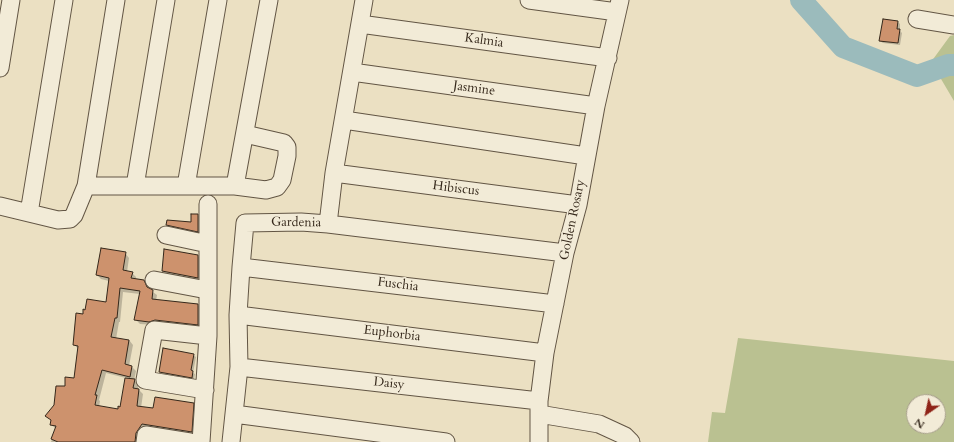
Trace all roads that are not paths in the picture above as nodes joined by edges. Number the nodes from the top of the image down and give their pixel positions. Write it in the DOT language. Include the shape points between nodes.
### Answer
graph roads {
  1 [pos="11,0"];
  2 [pos="64,0"];
  3 [pos="116,0"];
  4 [pos="166,0"];
  5 [pos="218,0"];
  6 [pos="269,0"];
  7 [pos="364,0"];
  8 [pos="529,0"];
  9 [pos="619,6"];
  10 [pos="917,19"];
  11 [pos="360,24"];
  12 [pos="954,25"];
  13 [pos="608,58"];
  14 [pos="0,68"];
  15 [pos="352,72"];
  16 [pos="596,106"];
  17 [pos="344,120"];
  18 [pos="245,134"];
  19 [pos="586,156"];
  20 [pos="334,173"];
  21 [pos="86,186"];
  22 [pos="135,186"];
  23 [pos="186,186"];
  24 [pos="235,186"];
  25 [pos="208,204"];
  26 [pos="578,205"];
  27 [pos="0,206"];
  28 [pos="29,213"];
  29 [pos="328,224"];
  30 [pos="166,235"];
  31 [pos="208,244"];
  32 [pos="565,252"];
  33 [pos="241,267"];
  34 [pos="154,280"];
  35 [pos="207,290"];
  36 [pos="555,304"];
  37 [pos="238,316"];
  38 [pos="208,336"];
  39 [pos="545,353"];
  40 [pos="239,367"];
  41 [pos="205,390"];
  42 [pos="539,407"];
  43 [pos="234,414"];
  44 [pos="146,442"];
  45 [pos="190,442"];
  46 [pos="201,442"];
  47 [pos="231,442"];
  48 [pos="446,442"];
  49 [pos="539,442"];
  50 [pos="631,442"];
  1 -- 14 [label="street"];
  2 -- 28 [label="street"];
  3 -- 21 [label="street"];
  4 -- 22 [label="street"];
  5 -- 23 [label="street"];
  6 -- 18 [label="street"];
  7 -- 11 [label="street"];
  8 -- 9 [label="street"];
  9 -- 13 [label="street, Golden Rosary"];
  10 -- 12 [label="street"];
  11 -- 13 [label="street, Kalmia"];
  11 -- 15 [label="street"];
  13 -- 16 [label="street, Golden Rosary"];
  15 -- 16 [label="street, Jasmine"];
  15 -- 17 [label="street"];
  16 -- 19 [label="street, Golden Rosary"];
  17 -- 19 [label="street"];
  17 -- 20 [label="street"];
  18 -- 24 [label="street"];
  18 -- 24 [label="street" via="284,143 287,147 287,156 282,180 277,187 266,190"];
  19 -- 26 [label="street, Golden Rosary"];
  20 -- 26 [label="street, Hibiscus"];
  20 -- 29 [label="street"];
  21 -- 22 [label="street"];
  21 -- 28 [label="street" via="70,219 58,220"];
  22 -- 23 [label="street"];
  23 -- 24 [label="street"];
  25 -- 31 [label="street"];
  26 -- 32 [label="street, Golden Rosary"];
  27 -- 28 [label="street"];
  29 -- 32 [label="street, Gardenia"];
  29 -- 33 [label="street, Gardenia" via="245,223"];
  30 -- 31 [label="street"];
  31 -- 35 [label="street"];
  32 -- 36 [label="street, Golden Rosary"];
  33 -- 36 [label="street, Fuschia"];
  33 -- 37 [label="street, Gardenia"];
  34 -- 35 [label="street"];
  35 -- 38 [label="street"];
  36 -- 39 [label="street, Golden Rosary"];
  37 -- 39 [label="street, Euphorbia"];
  37 -- 40 [label="street, Gardenia"];
  38 -- 41 [label="street"];
  38 -- 41 [label="street" via="154,330 145,380"];
  39 -- 42 [label="street, Golden Rosary"];
  40 -- 42 [label="street, Daisy"];
  40 -- 43 [label="street, Gardenia"];
  41 -- 46 [label="street"];
  42 -- 49 [label="street, Golden Rosary"];
  42 -- 50 [label="street, Daisy" via="599,424 625,436"];
  43 -- 47 [label="street, Gardenia"];
  43 -- 48 [label="street"];
  44 -- 45 [label="street" via="146,435"];
}
